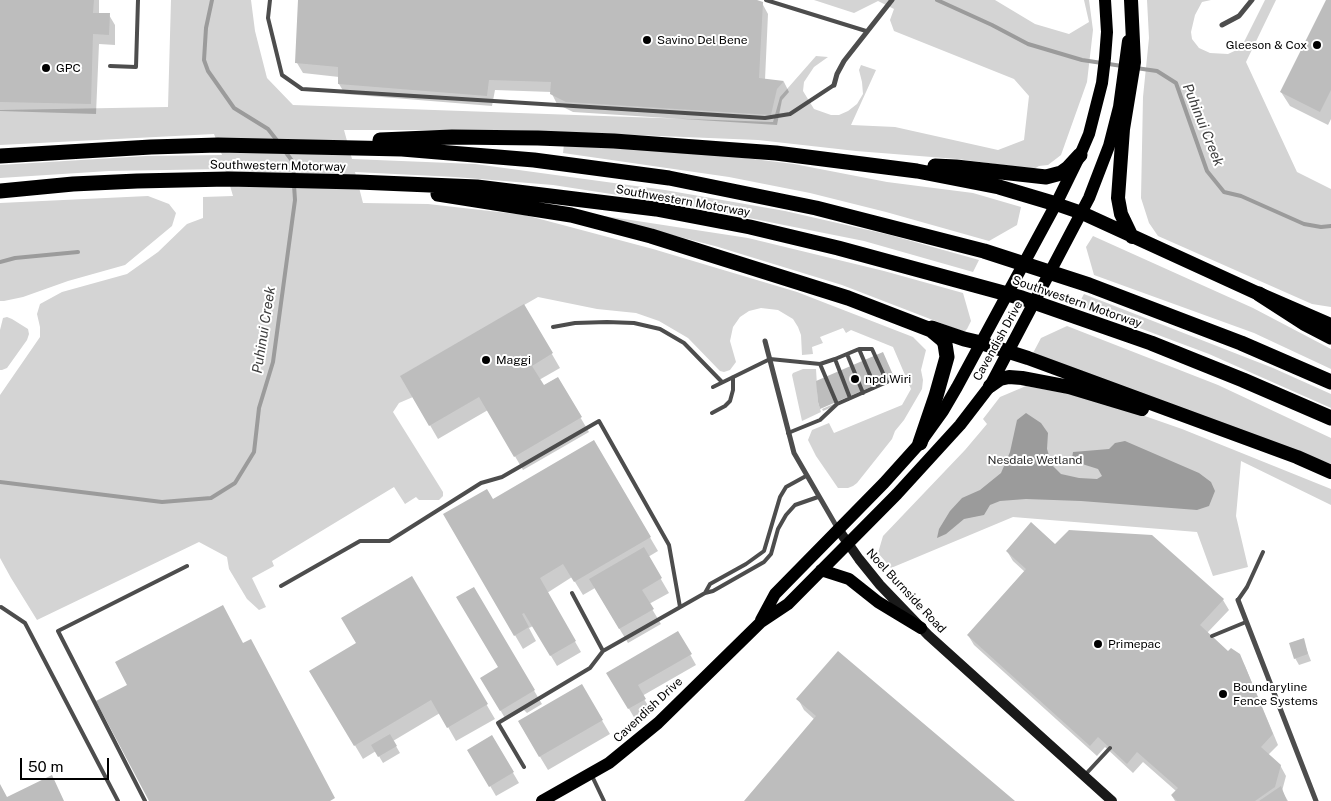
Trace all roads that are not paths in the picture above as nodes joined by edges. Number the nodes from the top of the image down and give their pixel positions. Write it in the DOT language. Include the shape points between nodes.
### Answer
graph roads {
  1 [pos="138,0"];
  2 [pos="270,0"];
  3 [pos="766,0"];
  4 [pos="892,0"];
  5 [pos="1105,0"];
  6 [pos="1131,0"];
  7 [pos="1252,0"];
  8 [pos="1222,25"];
  9 [pos="866,31"];
  10 [pos="110,66"];
  11 [pos="834,84"];
  12 [pos="1127,86"];
  13 [pos="346,145"];
  14 [pos="0,156"];
  15 [pos="1080,156"];
  16 [pos="917,170"];
  17 [pos="358,182"];
  18 [pos="0,190"];
  19 [pos="1056,204"];
  20 [pos="1082,213"];
  21 [pos="1132,236"];
  22 [pos="1259,294"];
  23 [pos="1331,324"];
  24 [pos="922,326"];
  25 [pos="553,327"];
  26 [pos="1331,337"];
  27 [pos="766,341"];
  28 [pos="980,343"];
  29 [pos="859,349"];
  30 [pos="1008,351"];
  31 [pos="847,354"];
  32 [pos="770,359"];
  33 [pos="835,359"];
  34 [pos="820,364"];
  35 [pos="733,377"];
  36 [pos="722,382"];
  37 [pos="1331,382"];
  38 [pos="990,386"];
  39 [pos="713,387"];
  40 [pos="875,387"];
  41 [pos="863,392"];
  42 [pos="850,398"];
  43 [pos="837,404"];
  44 [pos="712,413"];
  45 [pos="1187,417"];
  46 [pos="1331,418"];
  47 [pos="788,433"];
  48 [pos="920,444"];
  49 [pos="1331,472"];
  50 [pos="806,476"];
  51 [pos="818,497"];
  52 [pos="838,529"];
  53 [pos="848,544"];
  54 [pos="1263,552"];
  55 [pos="187,566"];
  56 [pos="821,570"];
  57 [pos="281,586"];
  58 [pos="572,593"];
  59 [pos="705,593"];
  60 [pos="1238,600"];
  61 [pos="1,607"];
  62 [pos="680,607"];
  63 [pos="761,622"];
  64 [pos="1246,622"];
  65 [pos="921,628"];
  66 [pos="1212,636"];
  67 [pos="603,651"];
  68 [pos="1110,748"];
  69 [pos="524,767"];
  70 [pos="591,774"];
  71 [pos="1084,776"];
  72 [pos="118,801"];
  73 [pos="145,801"];
  74 [pos="542,801"];
  75 [pos="604,801"];
  76 [pos="1112,801"];
  77 [pos="1316,801"];
  1 -- 10 [label="lane" via="136,67"];
  2 -- 11 [label="lane" via="268,18 282,75 302,89 765,118 790,114"];
  3 -- 9 [label="lane"];
  4 -- 9 [label="street"];
  5 -- 15 [label="main road, Cavendish Drive" via="1102,83"];
  6 -- 12 [label="highway" via="1134,62"];
  7 -- 8 [label="street" via="1238,16"];
  9 -- 11 [label="street" via="836,74"];
  12 -- 20 [label="main road, Cavendish Drive" via="1109,146"];
  12 -- 21 [label="highway" via="1118,198 1120,214"];
  13 -- 14 [label="highway, Southwestern Motorway" via="141,147"];
  13 -- 16 [label="highway" via="391,139 452,137 614,141 776,153"];
  13 -- 37 [label="highway, Southwestern Motorway" via="514,158 669,178 816,208 984,251 1090,285 1241,343"];
  15 -- 16 [label="highway" via="1065,171 1049,177 956,167 933,166"];
  15 -- 19 [label="main road, Cavendish Drive"];
  16 -- 19 [label="highway" via="992,185"];
  17 -- 18 [label="highway, Southwestern Motorway" via="228,179 82,183"];
  17 -- 24 [label="highway" via="571,215 742,264"];
  17 -- 46 [label="highway, Southwestern Motorway" via="476,188 656,209 812,242 968,283 1073,315 1150,342"];
  19 -- 20 [label="highway"];
  19 -- 28 [label="main road, Cavendish Drive"];
  20 -- 21 [label="highway"];
  20 -- 30 [label="main road, Cavendish Drive"];
  21 -- 22 [label="highway"];
  22 -- 23 [label="highway"];
  22 -- 26 [label="highway"];
  24 -- 28 [label="highway"];
  24 -- 48 [label="highway" via="942,340 947,357"];
  25 -- 36 [label="lane" via="607,322 634,323 660,329 684,343"];
  27 -- 32 [label="street, Noel Burnside Road"];
  28 -- 30 [label="highway"];
  28 -- 48 [label="main road, Cavendish Drive" via="943,411"];
  29 -- 31 [label="lane"];
  29 -- 40 [label="lane"];
  29 -- 40 [label="lane" via="872,349 887,382"];
  30 -- 38 [label="main road, Cavendish Drive"];
  30 -- 45 [label="highway"];
  31 -- 33 [label="lane"];
  31 -- 41 [label="lane"];
  32 -- 34 [label="lane"];
  32 -- 35 [label="lane"];
  32 -- 47 [label="street, Noel Burnside Road"];
  33 -- 34 [label="lane"];
  33 -- 42 [label="lane"];
  34 -- 43 [label="lane"];
  35 -- 36 [label="lane"];
  35 -- 44 [label="lane" via="730,401"];
  36 -- 39 [label="lane"];
  38 -- 45 [label="highway" via="1000,379 1024,378 1160,414"];
  38 -- 53 [label="main road, Cavendish Drive" via="960,425"];
  40 -- 41 [label="lane"];
  41 -- 42 [label="lane"];
  42 -- 43 [label="lane"];
  43 -- 47 [label="lane" via="820,420"];
  45 -- 49 [label="highway"];
  47 -- 50 [label="street, Noel Burnside Road"];
  48 -- 52 [label="main road, Cavendish Drive"];
  50 -- 51 [label="street, Noel Burnside Road"];
  50 -- 59 [label="lane" via="786,487 780,497 764,552 710,584"];
  51 -- 52 [label="street, Noel Burnside Road"];
  51 -- 59 [label="lane" via="795,506 786,515 764,562"];
  52 -- 53 [label="main road, Noel Burnside Road"];
  52 -- 63 [label="main road, Cavendish Drive" via="775,594"];
  53 -- 56 [label="main road, Cavendish Drive"];
  53 -- 65 [label="main road, Noel Burnside Road" via="880,585"];
  54 -- 60 [label="lane"];
  55 -- 73 [label="lane" via="58,631"];
  56 -- 63 [label="main road, Cavendish Drive" via="788,604"];
  56 -- 65 [label="main road" via="849,579 878,602"];
  57 -- 62 [label="lane" via="360,541 388,541 481,483 502,477 599,421 669,545"];
  58 -- 67 [label="lane"];
  59 -- 62 [label="lane"];
  60 -- 64 [label="street"];
  61 -- 72 [label="lane" via="25,623"];
  62 -- 67 [label="lane"];
  63 -- 70 [label="main road, Cavendish Drive" via="658,723"];
  64 -- 66 [label="lane"];
  64 -- 77 [label="street"];
  65 -- 71 [label="main road, Noel Burnside Road"];
  67 -- 69 [label="lane" via="590,668 498,723"];
  68 -- 71 [label="lane"];
  70 -- 74 [label="main road, Cavendish Drive"];
  70 -- 75 [label="lane"];
  71 -- 76 [label="main road, Noel Burnside Road"];
}
